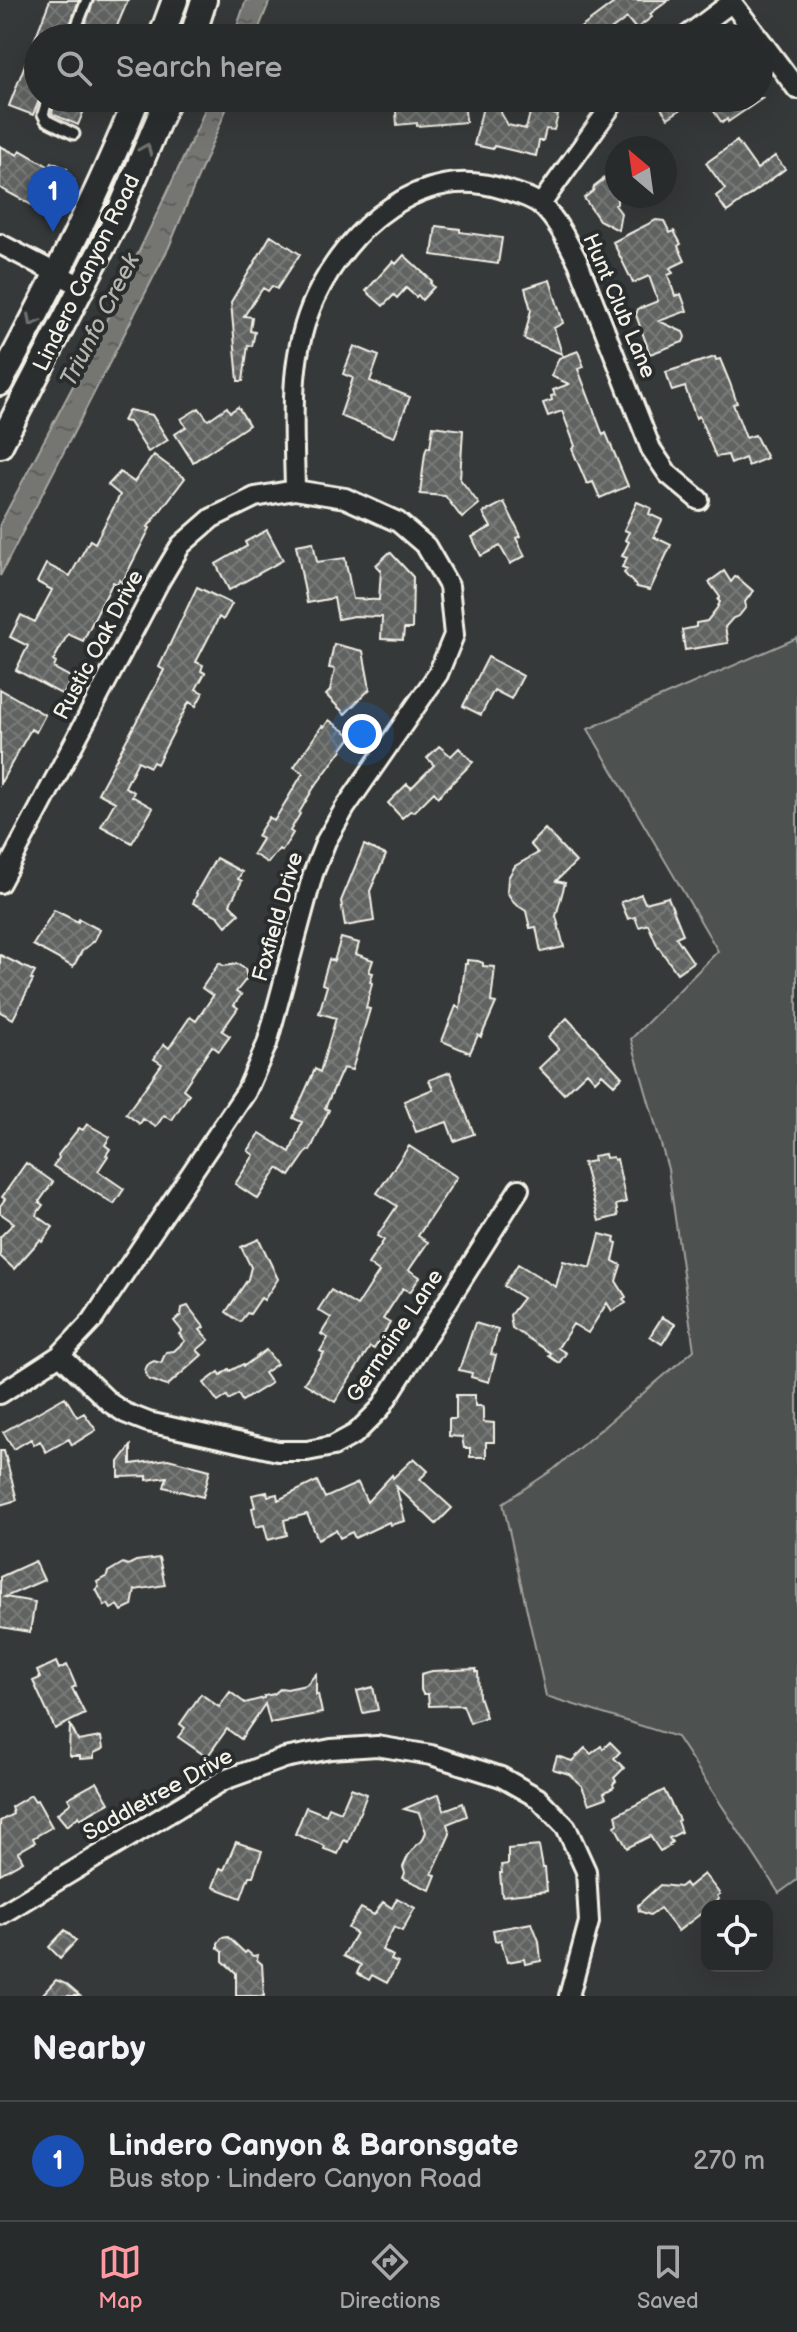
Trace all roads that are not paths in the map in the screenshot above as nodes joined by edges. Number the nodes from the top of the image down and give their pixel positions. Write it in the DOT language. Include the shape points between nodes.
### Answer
graph roads {
  1 [pos="87,0"];
  2 [pos="175,0"];
  3 [pos="204,0"];
  4 [pos="731,1"];
  5 [pos="78,24"];
  6 [pos="166,24"];
  7 [pos="196,24"];
  8 [pos="702,24"];
  9 [pos="748,24"];
  10 [pos="773,57"];
  11 [pos="797,89"];
  12 [pos="44,112"];
  13 [pos="131,112"];
  14 [pos="162,112"];
  15 [pos="607,112"];
  16 [pos="74,134"];
  17 [pos="541,204"];
  18 [pos="0,244"];
  19 [pos="57,275"];
  20 [pos="83,287"];
  21 [pos="0,383"];
  22 [pos="0,445"];
  23 [pos="295,490"];
  24 [pos="699,500"];
  25 [pos="0,883"];
  26 [pos="519,1189"];
  27 [pos="60,1355"];
  28 [pos="0,1394"];
  29 [pos="0,1915"];
  30 [pos="569,1996"];
  1 -- 5 [label="lane"];
  2 -- 6 [label="street"];
  3 -- 7 [label="street"];
  4 -- 8 [label="street"];
  4 -- 9 [label="street"];
  10 -- 11 [label="street"];
  12 -- 16 [label="lane" via="46,120"];
  13 -- 19 [label="street, Lindero Canyon Road"];
  20 -- 14 [label="street, Lindero Canyon Road, one-way"];
  15 -- 17 [label="street"];
  17 -- 23 [label="street" via="486,183 448,183 409,196 372,220 340,257 315,298 301,337 294,380"];
  17 -- 24 [label="street, Hunt Club Lane" via="578,262 651,449 668,474"];
  18 -- 19 [label="street"];
  19 -- 20 [label="street"];
  19 -- 21 [label="street, Lindero Canyon Road, one-way"];
  20 -- 22 [label="street, Lindero Canyon Road"];
  23 -- 25 [label="street, Rustic Oak Drive" via="255,497 212,518 181,545"];
  23 -- 27 [label="street, Foxfield Drive" via="355,502 398,522 426,546 449,586 454,635 438,674 326,841 267,1044 246,1092 92,1321"];
  26 -- 27 [label="street, Germaine Lane" via="380,1409 355,1434 333,1446 278,1451 148,1422 110,1403"];
  27 -- 28 [label="street, Foxfield Drive"];
  29 -- 30 [label="street, Saddletree Drive" via="224,1780 285,1758 377,1746 431,1755 501,1777 538,1798 566,1827 586,1871 589,1922"];
}
